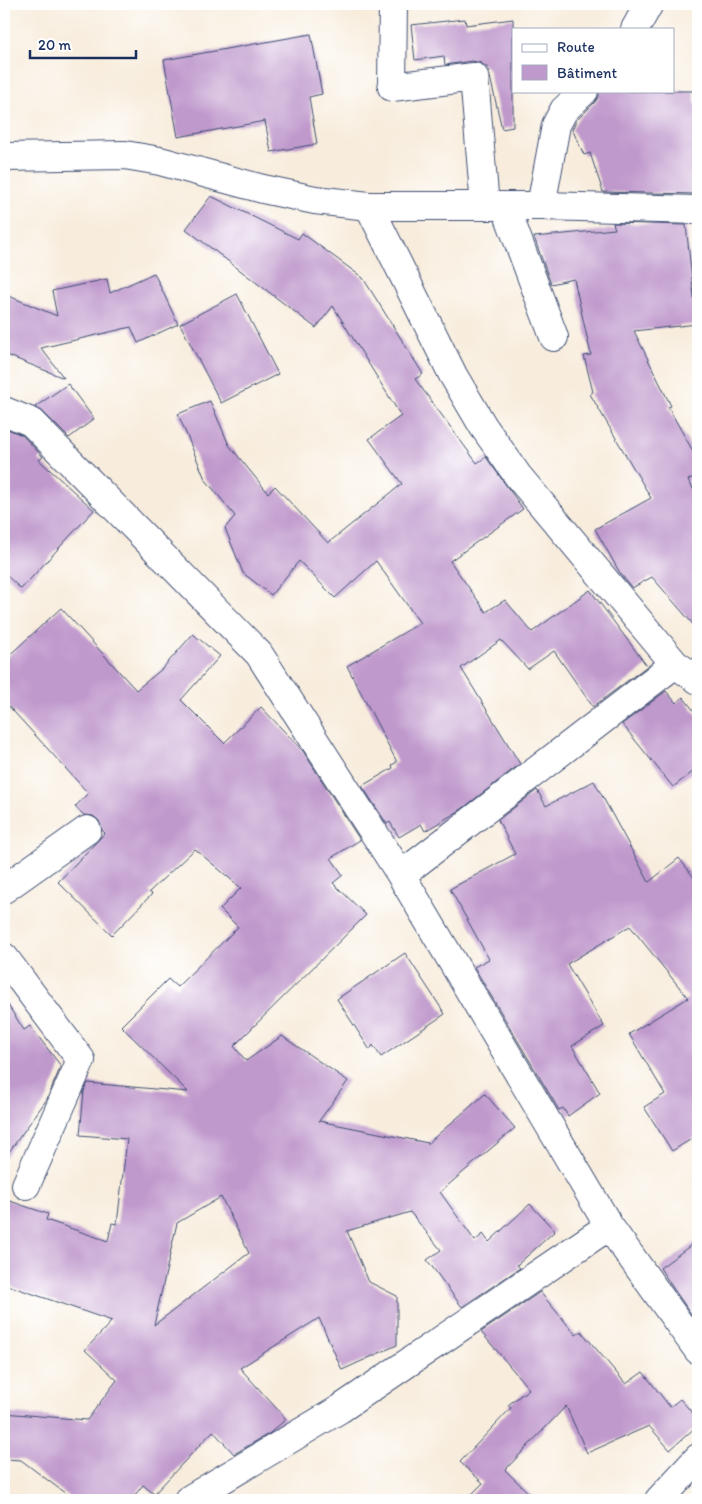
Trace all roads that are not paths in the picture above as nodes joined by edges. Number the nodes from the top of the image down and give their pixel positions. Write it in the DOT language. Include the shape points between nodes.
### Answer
graph roads {
  1 [pos="393,4"];
  2 [pos="650,4"];
  3 [pos="636,28"];
  4 [pos="583,92"];
  5 [pos="4,157"];
  6 [pos="369,206"];
  7 [pos="496,206"];
  8 [pos="541,206"];
  9 [pos="698,210"];
  10 [pos="554,337"];
  11 [pos="4,411"];
  12 [pos="675,664"];
  13 [pos="698,680"];
  14 [pos="87,830"];
  15 [pos="401,875"];
  16 [pos="4,889"];
  17 [pos="4,957"];
  18 [pos="26,1185"];
  19 [pos="609,1226"];
  20 [pos="698,1350"];
  21 [pos="698,1458"];
  22 [pos="188,1500"];
  23 [pos="659,1500"];
  1 -- 7 [label="street" via="392,87 474,77"];
  2 -- 3 [label="street"];
  4 -- 8 [label="street" via="564,110 556,125"];
  5 -- 6 [label="street" via="125,155 160,161 263,190"];
  6 -- 7 [label="street"];
  6 -- 12 [label="street" via="453,375 483,426 518,476"];
  7 -- 8 [label="street"];
  7 -- 10 [label="street"];
  8 -- 9 [label="street"];
  11 -- 15 [label="street" via="31,422 259,654"];
  12 -- 13 [label="street"];
  12 -- 15 [label="street"];
  14 -- 16 [label="street"];
  15 -- 19 [label="street"];
  17 -- 18 [label="street" via="81,1060"];
  19 -- 20 [label="street"];
  19 -- 22 [label="street" via="340,1409"];
  21 -- 23 [label="street"];
}
